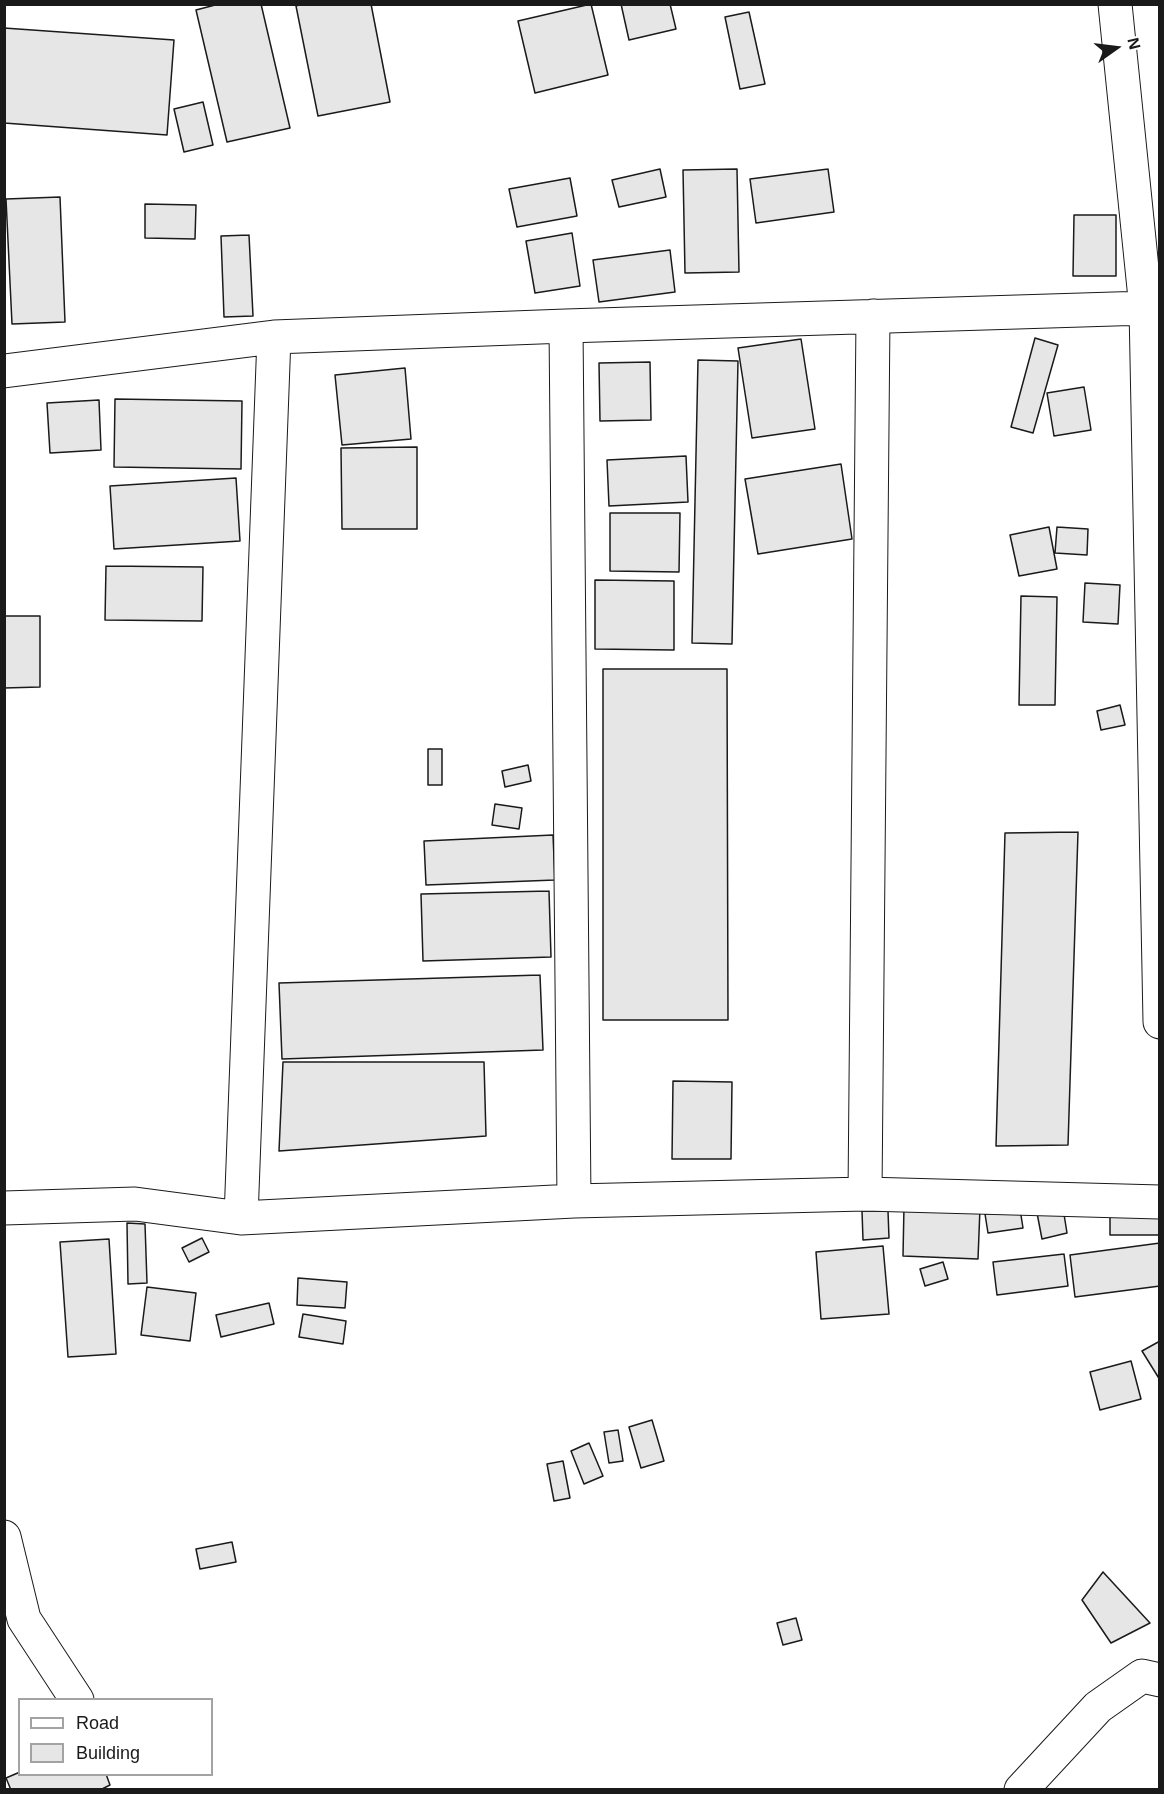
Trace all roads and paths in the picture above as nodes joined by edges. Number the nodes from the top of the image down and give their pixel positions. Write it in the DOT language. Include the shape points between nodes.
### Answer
graph roads {
  1 [pos="1115,4"];
  2 [pos="1146,308"];
  3 [pos="873,316"];
  4 [pos="566,326"];
  5 [pos="274,337"];
  6 [pos="4,371"];
  7 [pos="1160,1022"];
  8 [pos="865,1194"];
  9 [pos="574,1201"];
  10 [pos="1160,1202"];
  11 [pos="4,1208"];
  12 [pos="241,1218"];
  13 [pos="4,1537"];
  14 [pos="1160,1680"];
  15 [pos="76,1698"];
  16 [pos="1021,1790"];
  1 -- 2 [label="street"];
  2 -- 3 [label="street"];
  2 -- 7 [label="street"];
  3 -- 4 [label="street"];
  3 -- 8 [label="street"];
  4 -- 5 [label="street"];
  4 -- 9 [label="street"];
  5 -- 6 [label="street"];
  5 -- 12 [label="street"];
  8 -- 9 [label="street"];
  8 -- 10 [label="street"];
  9 -- 12 [label="street"];
  11 -- 12 [label="street" via="135,1204"];
  13 -- 15 [label="street" via="24,1619"];
  14 -- 16 [label="street" via="1142,1676 1098,1707"];
}
